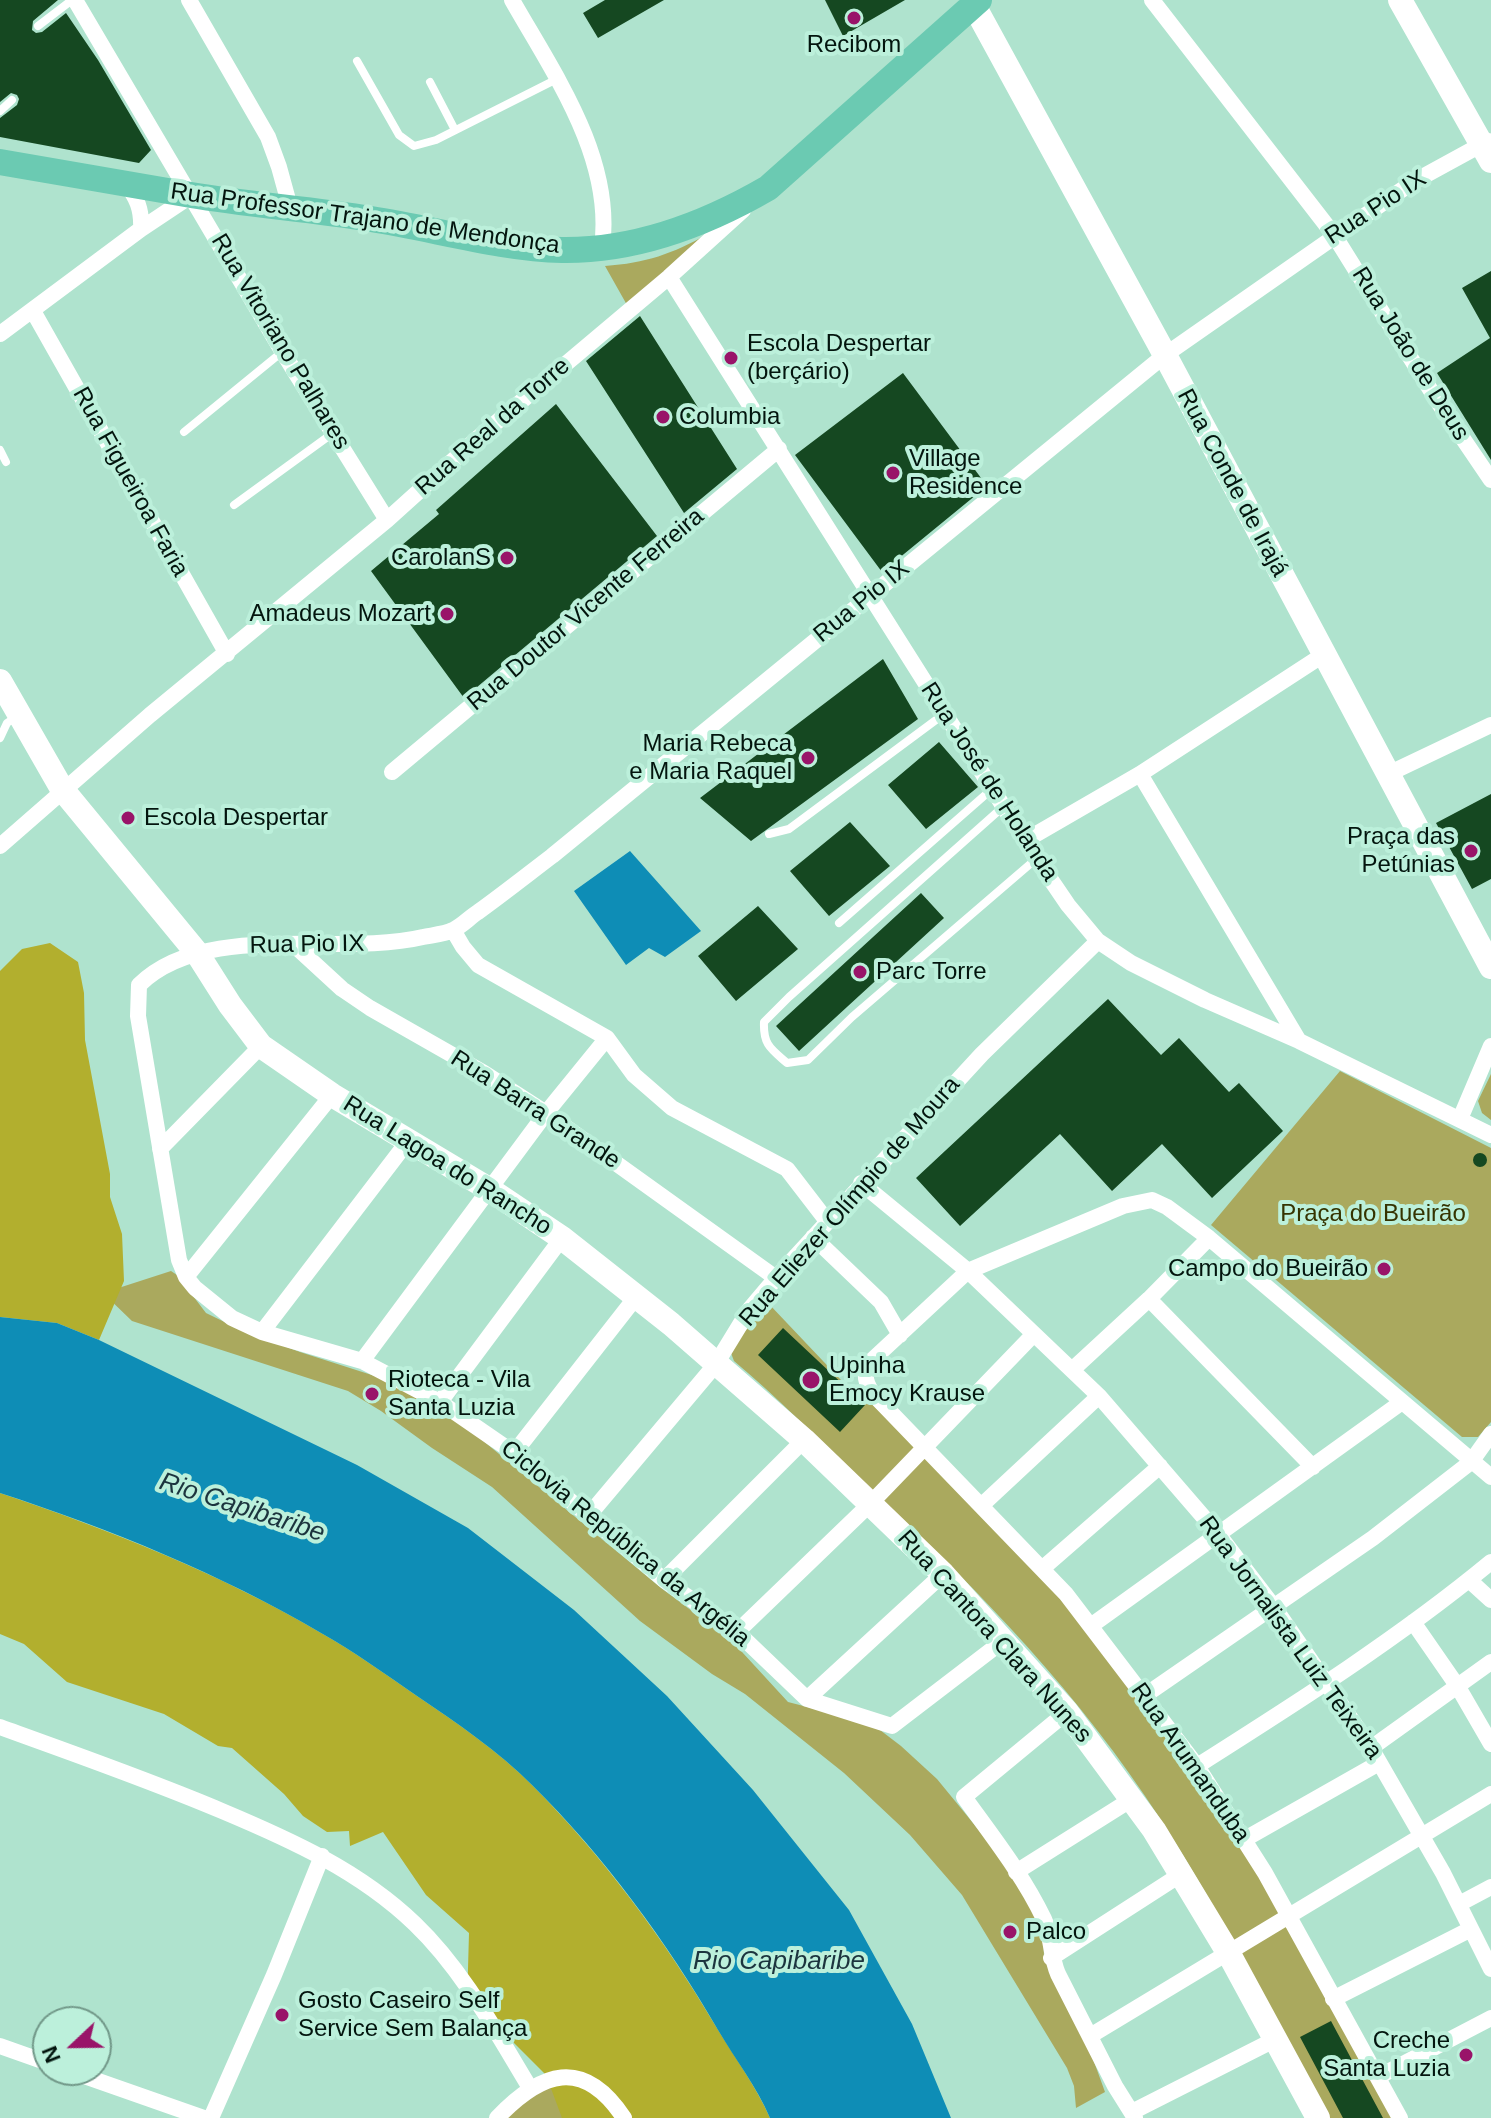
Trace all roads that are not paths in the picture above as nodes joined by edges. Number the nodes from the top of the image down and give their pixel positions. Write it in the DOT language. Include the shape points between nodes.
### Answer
graph roads {
  1 [pos="74,0"];
  2 [pos="189,0"];
  3 [pos="512,0"];
  4 [pos="1152,0"];
  5 [pos="1400,0"];
  6 [pos="975,2"];
  7 [pos="38,26"];
  8 [pos="357,61"];
  9 [pos="557,79"];
  10 [pos="430,82"];
  11 [pos="12,100"];
  12 [pos="0,111"];
  13 [pos="455,130"];
  14 [pos="1488,148"];
  15 [pos="0,162"];
  16 [pos="124,182"];
  17 [pos="768,188"];
  18 [pos="192,195"];
  19 [pos="290,207"];
  20 [pos="141,229"];
  21 [pos="1334,235"];
  22 [pos="602,247"];
  23 [pos="669,277"];
  24 [pos="33,311"];
  25 [pos="1,332"];
  26 [pos="282,351"];
  27 [pos="1165,355"];
  28 [pos="184,432"];
  29 [pos="333,432"];
  30 [pos="779,449"];
  31 [pos="0,450"];
  32 [pos="6,462"];
  33 [pos="1491,480"];
  34 [pos="234,505"];
  35 [pos="387,520"];
  36 [pos="870,596"];
  37 [pos="227,654"];
  38 [pos="1323,655"];
  39 [pos="1,684"];
  40 [pos="945,713"];
  41 [pos="20,714"];
  42 [pos="1491,725"];
  43 [pos="0,738"];
  44 [pos="392,772"];
  45 [pos="1140,774"];
  46 [pos="1388,774"];
  47 [pos="993,788"];
  48 [pos="62,789"];
  49 [pos="1004,806"];
  50 [pos="769,834"];
  51 [pos="1026,840"];
  52 [pos="0,846"];
  53 [pos="1036,858"];
  54 [pos="839,923"];
  55 [pos="453,930"];
  56 [pos="1098,941"];
  57 [pos="293,944"];
  58 [pos="197,953"];
  59 [pos="1491,967"];
  60 [pos="607,1038"];
  61 [pos="1299,1041"];
  62 [pos="261,1046"];
  63 [pos="1491,1046"];
  64 [pos="332,1095"];
  65 [pos="546,1113"];
  66 [pos="1460,1119"];
  67 [pos="1491,1135"];
  68 [pos="408,1141"];
  69 [pos="160,1149"];
  70 [pos="861,1183"];
  71 [pos="489,1189"];
  72 [pos="827,1221"];
  73 [pos="813,1237"];
  74 [pos="562,1238"];
  75 [pos="1209,1238"];
  76 [pos="968,1271"];
  77 [pos="186,1277"];
  78 [pos="776,1278"];
  79 [pos="636,1297"];
  80 [pos="1149,1299"];
  81 [pos="262,1332"];
  82 [pos="900,1335"];
  83 [pos="1033,1335"];
  84 [pos="362,1361"];
  85 [pos="716,1364"];
  86 [pos="1072,1370"];
  87 [pos="1099,1396"];
  88 [pos="440,1402"];
  89 [pos="1402,1402"];
  90 [pos="1491,1434"];
  91 [pos="804,1440"];
  92 [pos="925,1447"];
  93 [pos="514,1453"];
  94 [pos="1471,1462"];
  95 [pos="1160,1466"];
  96 [pos="1313,1467"];
  97 [pos="1491,1477"];
  98 [pos="871,1503"];
  99 [pos="982,1505"];
  100 [pos="589,1515"];
  101 [pos="1219,1535"];
  102 [pos="1491,1562"];
  103 [pos="1043,1568"];
  104 [pos="943,1574"];
  105 [pos="664,1580"];
  106 [pos="1469,1580"];
  107 [pos="1491,1600"];
  108 [pos="1274,1607"];
  109 [pos="1413,1622"];
  110 [pos="1092,1625"];
  111 [pos="737,1632"];
  112 [pos="1003,1641"];
  113 [pos="1491,1662"];
  114 [pos="1327,1684"];
  115 [pos="1458,1687"];
  116 [pos="1144,1696"];
  117 [pos="807,1699"];
  118 [pos="1067,1712"];
  119 [pos="0,1727"];
  120 [pos="1491,1744"];
  121 [pos="1375,1755"];
  122 [pos="1197,1766"];
  123 [pos="1491,1794"];
  124 [pos="1132,1799"];
  125 [pos="1422,1834"];
  126 [pos="1245,1839"];
  127 [pos="322,1856"];
  128 [pos="1016,1872"];
  129 [pos="1183,1873"];
  130 [pos="1491,1887"];
  131 [pos="1459,1904"];
  132 [pos="1289,1917"];
  133 [pos="1471,1929"];
  134 [pos="1229,1954"];
  135 [pos="1051,1958"];
  136 [pos="1491,1969"];
  137 [pos="1333,1999"];
  138 [pos="1491,2018"];
  139 [pos="1090,2036"];
  140 [pos="1276,2039"];
  141 [pos="0,2046"];
  142 [pos="32,2057"];
  143 [pos="1378,2077"];
  144 [pos="112,2086"];
  145 [pos="530,2088"];
  146 [pos="1133,2115"];
  147 [pos="204,2118"];
  148 [pos="211,2118"];
  149 [pos="497,2118"];
  150 [pos="624,2118"];
  151 [pos="1318,2118"];
  152 [pos="1400,2118"];
  1 -- 7 [label="lane"];
  1 -- 18 [label="street, Rua Vitoriano Palhares"];
  2 -- 19 [label="street" via="268,137"];
  3 -- 9 [label="street"];
  4 -- 21 [label="street, Rua João de Deus"];
  5 -- 14 [label="street"];
  6 -- 17 [label="main road, Rua Real da Torre"];
  6 -- 27 [label="street, Rua Conde de Irajá"];
  8 -- 13 [label="lane" via="399,135 414,146"];
  9 -- 13 [label="lane"];
  9 -- 22 [label="street" via="597,169"];
  10 -- 13 [label="lane"];
  11 -- 12 [label="lane"];
  14 -- 21 [label="street, Rua Pio IX" via="1413,182"];
  15 -- 16 [label="main road, Rua Professor Trajano de Mendonça"];
  16 -- 18 [label="main road, Rua Professor Trajano de Mendonça"];
  16 -- 20 [label="street" via="136,197"];
  17 -- 22 [label="main road, Rua Professor Trajano de Mendonça" via="693,226"];
  17 -- 23 [label="street, Rua Real da Torre"];
  18 -- 19 [label="main road, Rua Professor Trajano de Mendonça"];
  18 -- 20 [label="street"];
  18 -- 26 [label="street, Rua Vitoriano Palhares"];
  19 -- 22 [label="main road, Rua Professor Trajano de Mendonça" via="561,250"];
  20 -- 24 [label="street"];
  21 -- 27 [label="street, Rua Pio IX"];
  21 -- 33 [label="street, Rua João de Deus"];
  23 -- 30 [label="street, Rua José de Holanda"];
  23 -- 35 [label="street, Rua Real da Torre"];
  24 -- 25 [label="street"];
  24 -- 37 [label="street, Rua Figueiroa Faria"];
  26 -- 28 [label="lane"];
  26 -- 29 [label="street, Rua Vitoriano Palhares"];
  27 -- 36 [label="street, Rua Pio IX"];
  27 -- 38 [label="street, Rua Conde de Irajá"];
  29 -- 34 [label="lane"];
  29 -- 35 [label="street, Rua Vitoriano Palhares"];
  30 -- 36 [label="street, Rua José de Holanda"];
  30 -- 44 [label="street, Rua Doutor Vicente Ferreira"];
  31 -- 32 [label="lane"];
  35 -- 37 [label="street, Rua Real da Torre"];
  36 -- 40 [label="street, Rua José de Holanda"];
  36 -- 55 [label="street, Rua Pio IX" via="552,856"];
  37 -- 48 [label="street, Rua Real da Torre"];
  38 -- 45 [label="street"];
  38 -- 46 [label="street, Rua Conde de Irajá"];
  39 -- 41 [label="street, Rua Lagoa do Rancho"];
  40 -- 47 [label="street, Rua José de Holanda"];
  40 -- 50 [label="lane" via="789,829"];
  41 -- 43 [label="lane" via="7,723"];
  41 -- 48 [label="street, Rua Lagoa do Rancho"];
  42 -- 46 [label="street"];
  45 -- 51 [label="street"];
  45 -- 61 [label="street"];
  46 -- 59 [label="street, Rua Conde de Irajá"];
  47 -- 49 [label="street, Rua José de Holanda"];
  47 -- 54 [label="lane"];
  48 -- 52 [label="street, Rua Real da Torre"];
  48 -- 58 [label="street, Rua Lagoa do Rancho"];
  49 -- 51 [label="street, Rua José de Holanda"];
  49 -- 53 [label="lane" via="764,1022 764,1038 771,1049 787,1063 808,1060"];
  51 -- 53 [label="street, Rua José de Holanda"];
  53 -- 56 [label="street, Rua José de Holanda"];
  55 -- 57 [label="street, Rua Pio IX" via="367,945"];
  55 -- 60 [label="street" via="478,965"];
  56 -- 61 [label="street, Rua José de Holanda" via="1164,980"];
  56 -- 70 [label="street, Rua Eliezer Olímpio de Moura"];
  57 -- 58 [label="street, Rua Pio IX"];
  57 -- 65 [label="street, Rua Barra Grande" via="370,1008"];
  58 -- 62 [label="street, Rua Lagoa do Rancho"];
  58 -- 69 [label="street, Rua Pio IX" via="139,985 138,1016"];
  60 -- 65 [label="street"];
  60 -- 72 [label="street" via="634,1075 672,1108 787,1169"];
  61 -- 66 [label="street, Rua José de Holanda"];
  62 -- 64 [label="street, Rua Lagoa do Rancho"];
  62 -- 69 [label="street"];
  63 -- 66 [label="street"];
  64 -- 68 [label="street, Rua Lagoa do Rancho"];
  64 -- 77 [label="street"];
  65 -- 71 [label="street"];
  65 -- 78 [label="street, Rua Barra Grande"];
  66 -- 67 [label="street, Rua José de Holanda"];
  68 -- 71 [label="street, Rua Lagoa do Rancho"];
  68 -- 81 [label="street"];
  69 -- 77 [label="street"];
  70 -- 72 [label="street, Rua Eliezer Olímpio de Moura"];
  70 -- 76 [label="street, Rua Jornalista Luiz Teixeira"];
  71 -- 74 [label="street, Rua Lagoa do Rancho"];
  71 -- 84 [label="street"];
  72 -- 73 [label="street, Rua Eliezer Olímpio de Moura"];
  73 -- 78 [label="street, Rua Eliezer Olímpio de Moura"];
  73 -- 82 [label="street" via="881,1302"];
  74 -- 79 [label="street, Rua Lagoa do Rancho"];
  74 -- 88 [label="street"];
  75 -- 76 [label="street" via="1167,1207 1141,1201"];
  75 -- 80 [label="street"];
  75 -- 89 [label="street"];
  76 -- 82 [label="street"];
  76 -- 83 [label="street, Rua Jornalista Luiz Teixeira"];
  77 -- 81 [label="street, Ciclovia República da Argélia" via="232,1318"];
  78 -- 85 [label="street, Rua Eliezer Olímpio de Moura"];
  79 -- 85 [label="street, Rua Lagoa do Rancho"];
  79 -- 93 [label="street"];
  80 -- 86 [label="street"];
  80 -- 96 [label="street"];
  81 -- 84 [label="street, Ciclovia República da Argélia"];
  82 -- 92 [label="street, Rua Arumanduba" via="869,1363 865,1379"];
  83 -- 86 [label="street, Rua Jornalista Luiz Teixeira"];
  83 -- 92 [label="street"];
  84 -- 88 [label="street, Ciclovia República da Argélia"];
  85 -- 91 [label="street, Rua Cantora Clara Nunes"];
  85 -- 100 [label="street, Rua Eliezer Olímpio de Moura"];
  86 -- 87 [label="street, Rua Jornalista Luiz Teixeira"];
  87 -- 95 [label="street, Rua Jornalista Luiz Teixeira"];
  87 -- 99 [label="street"];
  88 -- 93 [label="street, Ciclovia República da Argélia"];
  89 -- 94 [label="street"];
  89 -- 96 [label="street"];
  90 -- 94 [label="street"];
  91 -- 98 [label="street, Rua Cantora Clara Nunes"];
  91 -- 105 [label="street"];
  92 -- 98 [label="street"];
  92 -- 99 [label="street, Rua Arumanduba"];
  93 -- 100 [label="street, Ciclovia República da Argélia"];
  94 -- 97 [label="street"];
  94 -- 108 [label="street"];
  95 -- 101 [label="street, Rua Jornalista Luiz Teixeira"];
  95 -- 103 [label="street"];
  96 -- 101 [label="street"];
  98 -- 104 [label="street, Rua Cantora Clara Nunes"];
  98 -- 111 [label="street"];
  99 -- 103 [label="street, Rua Arumanduba"];
  100 -- 105 [label="street, Ciclovia República da Argélia"];
  101 -- 108 [label="street, Rua Jornalista Luiz Teixeira"];
  101 -- 110 [label="street"];
  102 -- 106 [label="street"];
  103 -- 110 [label="street, Rua Arumanduba"];
  104 -- 112 [label="street, Rua Cantora Clara Nunes"];
  104 -- 117 [label="street"];
  105 -- 111 [label="street, Ciclovia República da Argélia"];
  106 -- 107 [label="street"];
  106 -- 109 [label="street"];
  108 -- 114 [label="street, Rua Jornalista Luiz Teixeira"];
  108 -- 116 [label="street"];
  109 -- 114 [label="street"];
  109 -- 115 [label="street"];
  110 -- 116 [label="street, Rua Arumanduba"];
  111 -- 117 [label="street, Ciclovia República da Argélia"];
  112 -- 117 [label="street, Ciclovia República da Argélia" via="892,1726"];
  112 -- 118 [label="street, Rua Cantora Clara Nunes"];
  113 -- 115 [label="street"];
  114 -- 121 [label="street, Rua Jornalista Luiz Teixeira"];
  114 -- 122 [label="street"];
  115 -- 120 [label="street"];
  115 -- 121 [label="street"];
  116 -- 122 [label="street, Rua Arumanduba"];
  118 -- 124 [label="street, Rua Cantora Clara Nunes"];
  118 -- 128 [label="street" via="964,1797"];
  119 -- 127 [label="street" via="193,1799"];
  121 -- 125 [label="street, Rua Jornalista Luiz Teixeira"];
  121 -- 126 [label="street"];
  122 -- 126 [label="street, Rua Arumanduba"];
  123 -- 125 [label="street"];
  124 -- 128 [label="street"];
  124 -- 129 [label="street, Rua Cantora Clara Nunes"];
  125 -- 131 [label="street, Rua Jornalista Luiz Teixeira"];
  125 -- 132 [label="street"];
  126 -- 132 [label="street, Rua Arumanduba"];
  127 -- 145 [label="street" via="381,1894 447,1958"];
  127 -- 148 [label="street"];
  128 -- 135 [label="street" via="1045,1922"];
  129 -- 134 [label="street, Rua Cantora Clara Nunes"];
  129 -- 135 [label="street"];
  130 -- 131 [label="street"];
  131 -- 133 [label="street, Rua Jornalista Luiz Teixeira"];
  132 -- 134 [label="street"];
  132 -- 137 [label="street, Rua Arumanduba"];
  133 -- 136 [label="street, Rua Jornalista Luiz Teixeira"];
  133 -- 137 [label="street"];
  134 -- 139 [label="street"];
  134 -- 140 [label="street, Rua Cantora Clara Nunes"];
  135 -- 139 [label="street"];
  137 -- 143 [label="street, Rua Arumanduba"];
  138 -- 143 [label="street"];
  139 -- 146 [label="street"];
  140 -- 146 [label="street"];
  140 -- 151 [label="street, Rua Cantora Clara Nunes"];
  141 -- 142 [label="street"];
  143 -- 152 [label="street, Rua Arumanduba"];
  144 -- 147 [label="street"];
  145 -- 149 [label="street"];
  145 -- 150 [label="street" via="553,2077 580,2079 599,2089"];
}
